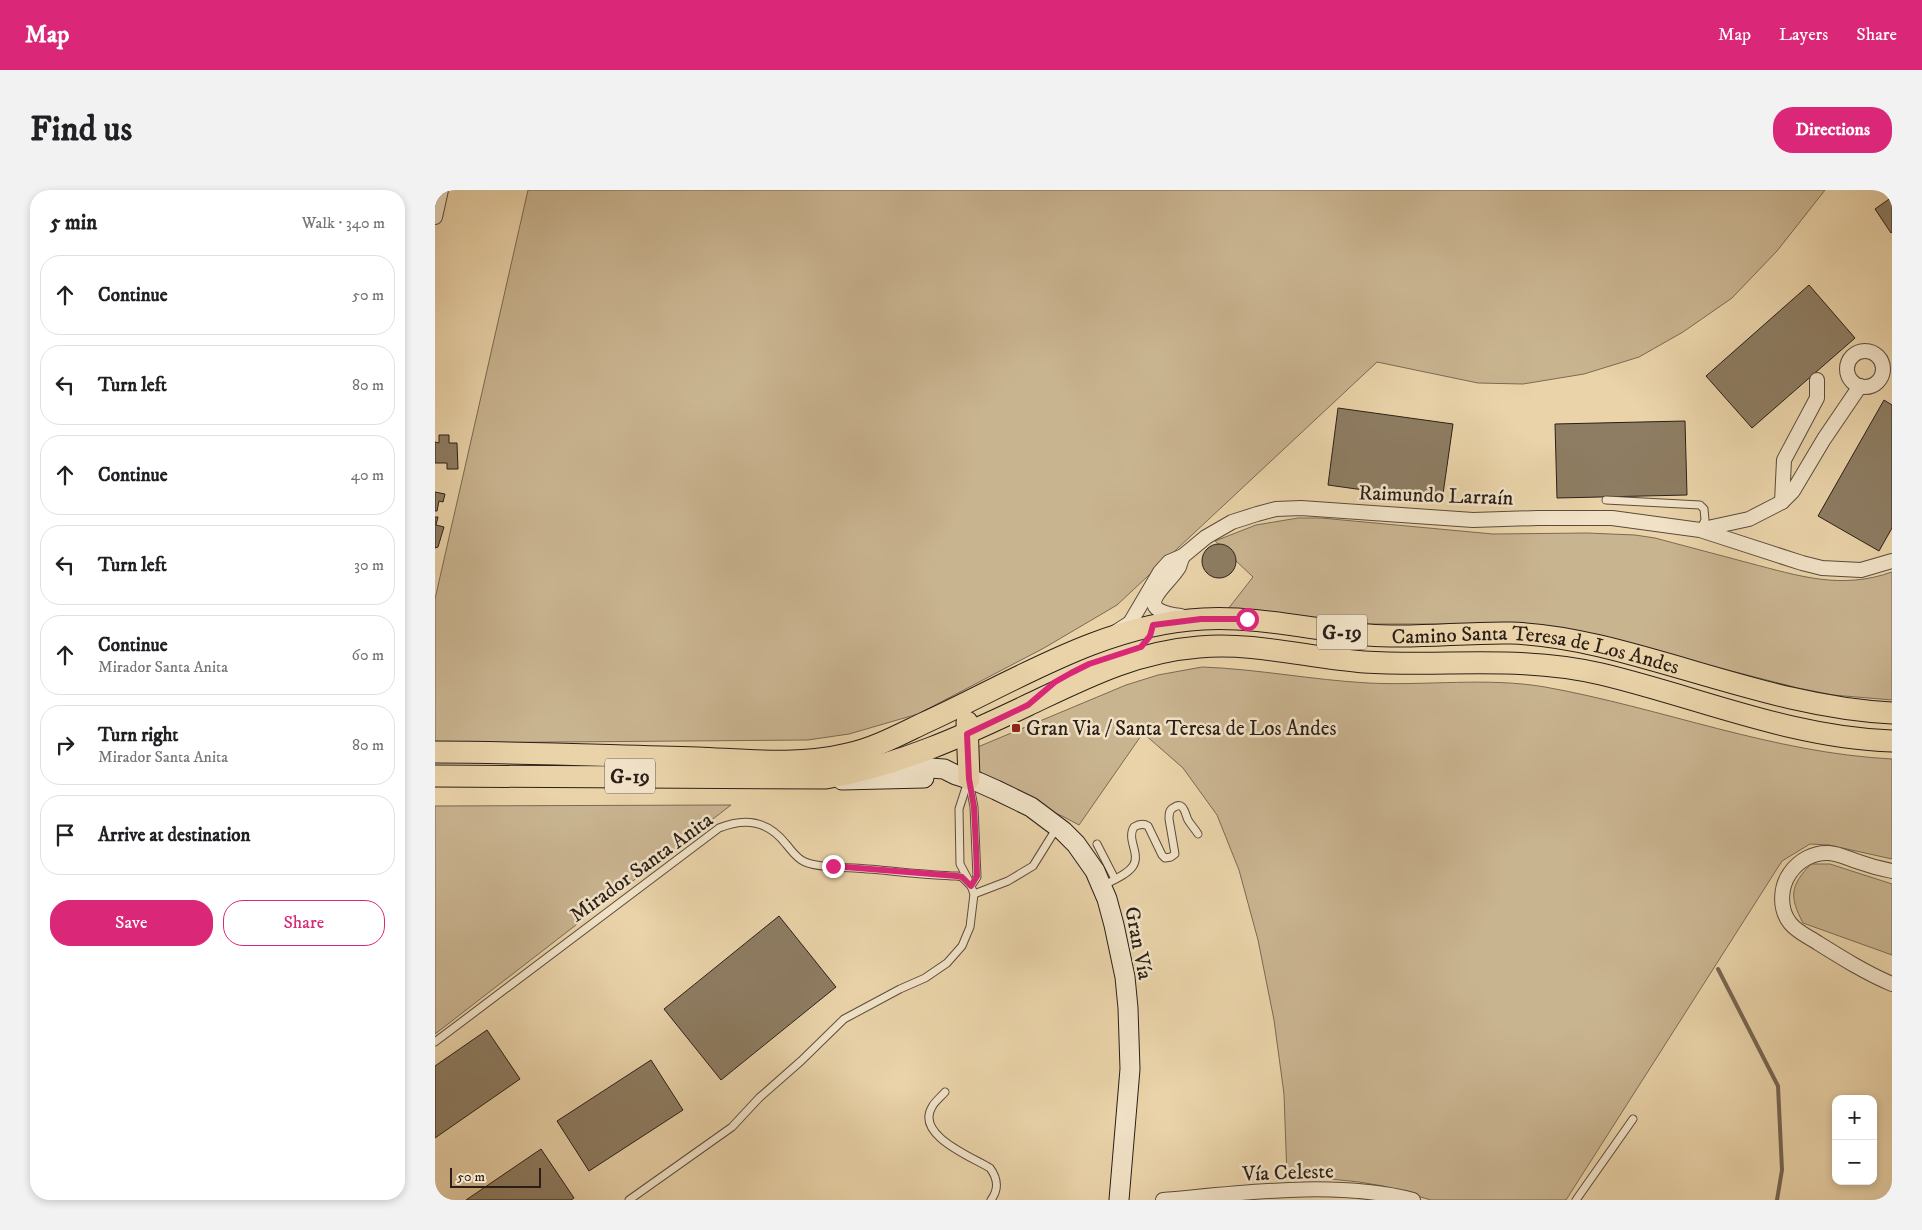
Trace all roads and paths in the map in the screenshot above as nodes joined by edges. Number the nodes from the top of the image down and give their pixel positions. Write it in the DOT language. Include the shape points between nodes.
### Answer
graph roads {
  1 [pos="441,190"];
  2 [pos="435,217"];
  3 [pos="1817,380"];
  4 [pos="1860,386"];
  5 [pos="1606,500"];
  6 [pos="1781,502"];
  7 [pos="1700,530"];
  8 [pos="1183,556"];
  9 [pos="1892,561"];
  10 [pos="1159,589"];
  11 [pos="1201,619"];
  12 [pos="1153,625"];
  13 [pos="1107,638"];
  14 [pos="978,699"];
  15 [pos="1028,705"];
  16 [pos="1892,713"];
  17 [pos="967,734"];
  18 [pos="1892,741"];
  19 [pos="435,752"];
  20 [pos="812,761"];
  21 [pos="883,765"];
  22 [pos="435,776"];
  23 [pos="962,777"];
  24 [pos="825,778"];
  25 [pos="1058,826"];
  26 [pos="1198,834"];
  27 [pos="1097,844"];
  28 [pos="1892,871"];
  29 [pos="1109,883"];
  30 [pos="971,886"];
  31 [pos="974,894"];
  32 [pos="1892,984"];
  33 [pos="435,1042"];
  34 [pos="945,1092"];
  35 [pos="1633,1119"];
  36 [pos="629,1200"];
  37 [pos="991,1200"];
  38 [pos="1119,1200"];
  39 [pos="1163,1200"];
  40 [pos="1413,1200"];
  41 [pos="1575,1200"];
  1 -- 2 [label="street"];
  3 -- 6 [label="street" via="1817,398 1784,460"];
  4 -- 6 [label="street, Raimundo Larraín" via="1793,490"];
  5 -- 7 [label="lane" via="1700,505 1705,509 1705,520"];
  6 -- 7 [label="street, Raimundo Larraín" via="1749,519"];
  7 -- 8 [label="street, Raimundo Larraín" via="1613,518 1473,520 1276,509 1232,522"];
  7 -- 9 [label="street, Raimundo Larraín" via="1823,568 1861,570"];
  8 -- 10 [label="street, Raimundo Larraín" via="1178,568"];
  8 -- 13 [label="street, Raimundo Larraín" via="1169,562 1160,572 1130,623"];
  10 -- 11 [label="street" via="1155,604 1161,612"];
  10 -- 12 [label="street, Raimundo Larraín" via="1152,599"];
  11 -- 12 [label="main road, Camino Santa Teresa de Los Andes / G-19"];
  11 -- 16 [label="main road, Camino Santa Teresa de Los Andes / G-19" via="1247,619 1370,635 1511,633 1550,636 1601,646 1793,699 1846,710"];
  12 -- 13 [label="main road, Camino Santa Teresa de Los Andes / G-19"];
  12 -- 15 [label="main road" via="1150,636 1141,647 1071,673"];
  13 -- 14 [label="main road, Camino Santa Teresa de Los Andes / G-19" via="1038,667"];
  14 -- 17 [label="main road" via="967,715"];
  14 -- 20 [label="main road, Camino Santa Teresa de Los Andes / G-19" via="868,749"];
  15 -- 17 [label="main road, Camino Santa Teresa de Los Andes / G-19"];
  15 -- 18 [label="main road, Camino Santa Teresa de Los Andes / G-19" via="1098,672 1139,657 1181,648 1227,646 1361,662 1497,662 1568,667 1800,728 1849,738"];
  17 -- 21 [label="main road, Camino Santa Teresa de Los Andes / G-19"];
  17 -- 23 [label="main road"];
  19 -- 20 [label="main road, G-19"];
  20 -- 21 [label="main road, Gran Vía" via="853,766"];
  21 -- 23 [label="main road, Gran Vía" via="944,769"];
  21 -- 24 [label="main road, Camino Santa Teresa de Los Andes / G-19"];
  22 -- 24 [label="main road, G-19"];
  23 -- 24 [label="main road, Gran Vía"];
  23 -- 25 [label="main road, Gran Vía" via="1031,807"];
  23 -- 30 [label="lane" via="960,864"];
  23 -- 30 [label="lane" via="974,807 977,876"];
  25 -- 29 [label="main road, Gran Vía"];
  25 -- 31 [label="lane" via="1033,866 1008,881"];
  26 -- 29 [label="lane" via="1182,806 1172,808 1169,819 1175,854 1165,858 1148,826 1139,824 1131,830 1133,866"];
  27 -- 29 [label="lane"];
  28 -- 32 [label="street" via="1830,853 1814,855 1789,874 1782,900 1786,917 1794,927 1854,965"];
  29 -- 38 [label="main road, Gran Vía" via="1107,899 1125,978 1130,1031"];
  30 -- 31 [label="lane"];
  30 -- 33 [label="lane, Mirador Santa Anita" via="957,876 804,862 775,831 745,821 734,822 719,828"];
  31 -- 36 [label="lane" via="970,927 962,946 947,964 844,1019 731,1127"];
  34 -- 37 [label="lane" via="932,1106 929,1117 932,1129 941,1140 990,1168 997,1186"];
  35 -- 41 [label="lane"];
  39 -- 40 [label="street, Vía Celeste" via="1346,1190"];
}
